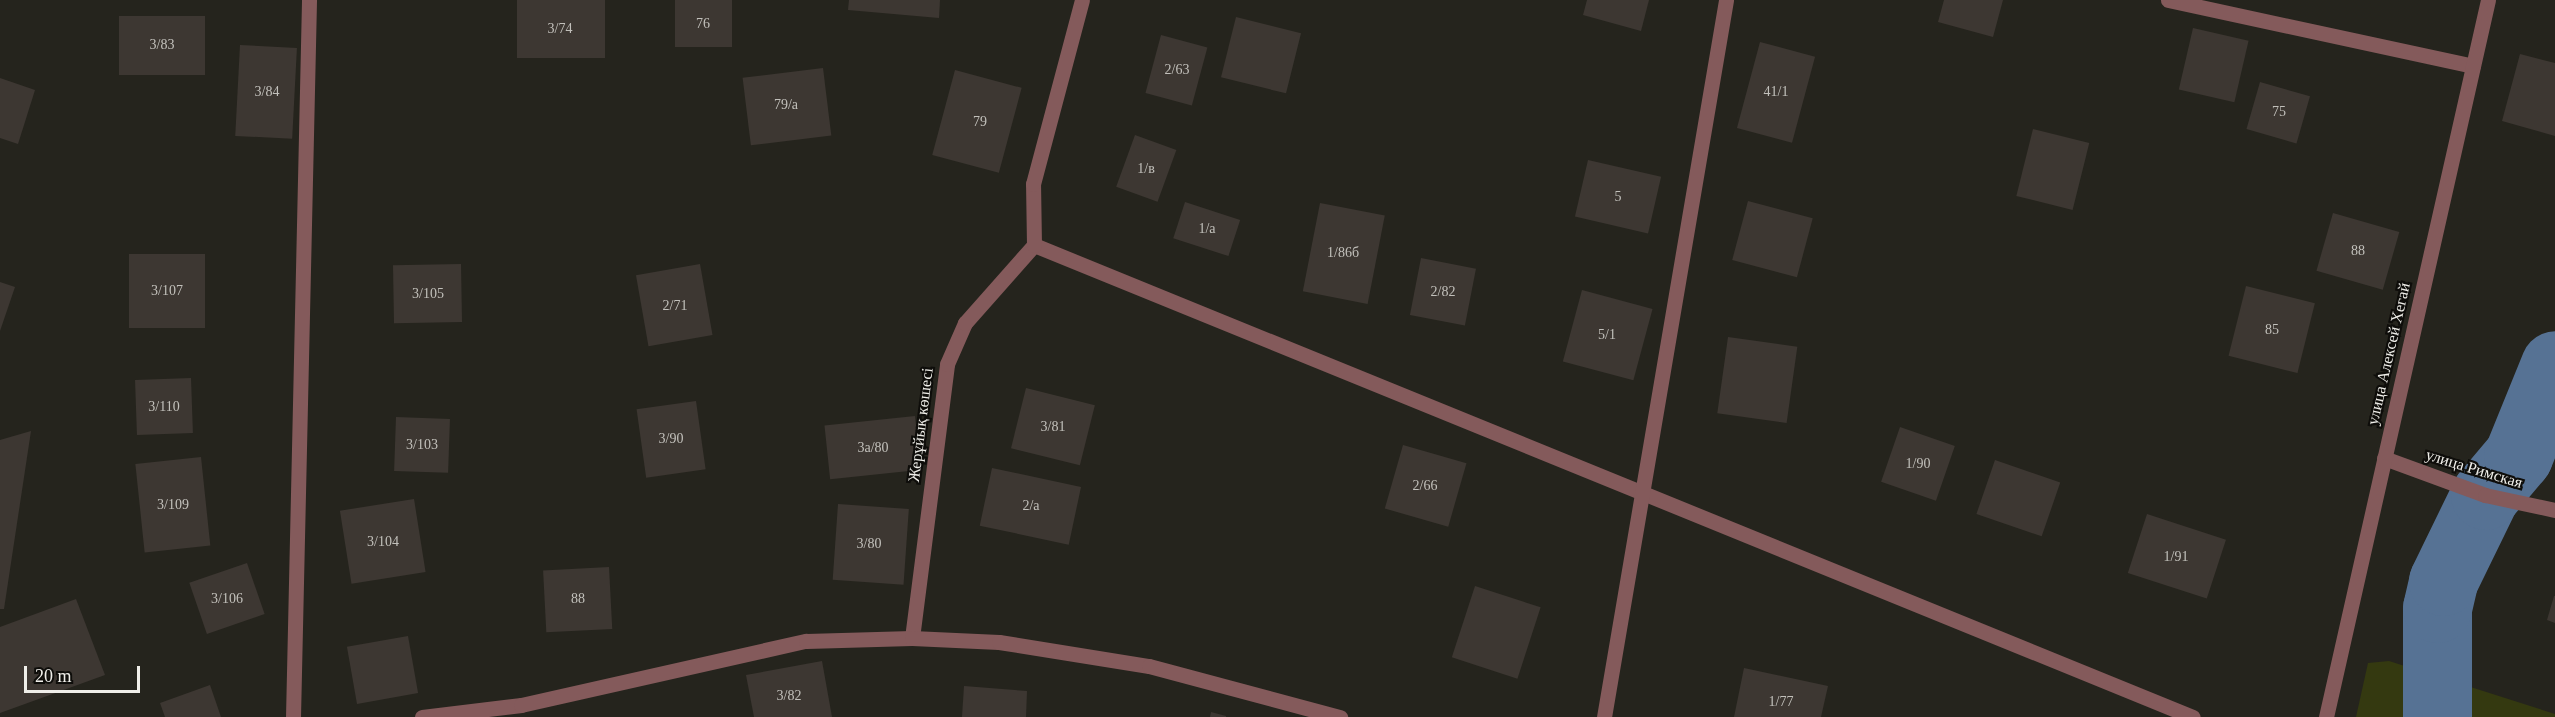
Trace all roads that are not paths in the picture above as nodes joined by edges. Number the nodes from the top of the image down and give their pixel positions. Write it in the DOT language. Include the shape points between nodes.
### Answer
graph roads {
  1 [pos="309,0"];
  2 [pos="1082,0"];
  3 [pos="1726,0"];
  4 [pos="2168,0"];
  5 [pos="2488,0"];
  6 [pos="2473,66"];
  7 [pos="1034,245"];
  8 [pos="2384,458"];
  9 [pos="1646,494"];
  10 [pos="2555,510"];
  11 [pos="912,638"];
  12 [pos="293,717"];
  13 [pos="422,717"];
  14 [pos="1340,717"];
  15 [pos="1604,717"];
  16 [pos="2193,717"];
  17 [pos="2326,717"];
  1 -- 12 [label="street"];
  2 -- 7 [label="street" via="1035,173"];
  3 -- 9 [label="street"];
  4 -- 6 [label="street"];
  5 -- 6 [label="street, улица Алексей Хегай"];
  6 -- 8 [label="street, улица Алексей Хегай"];
  7 -- 9 [label="street"];
  7 -- 11 [label="street, Жерұйық көшесі" via="965,323 947,364"];
  8 -- 10 [label="street, улица Римская" via="2485,495"];
  8 -- 17 [label="street, улица Алексей Хегай"];
  9 -- 15 [label="street"];
  9 -- 16 [label="street"];
  11 -- 13 [label="street" via="806,641 521,705"];
  11 -- 14 [label="street" via="999,642 1149,666"];
}
